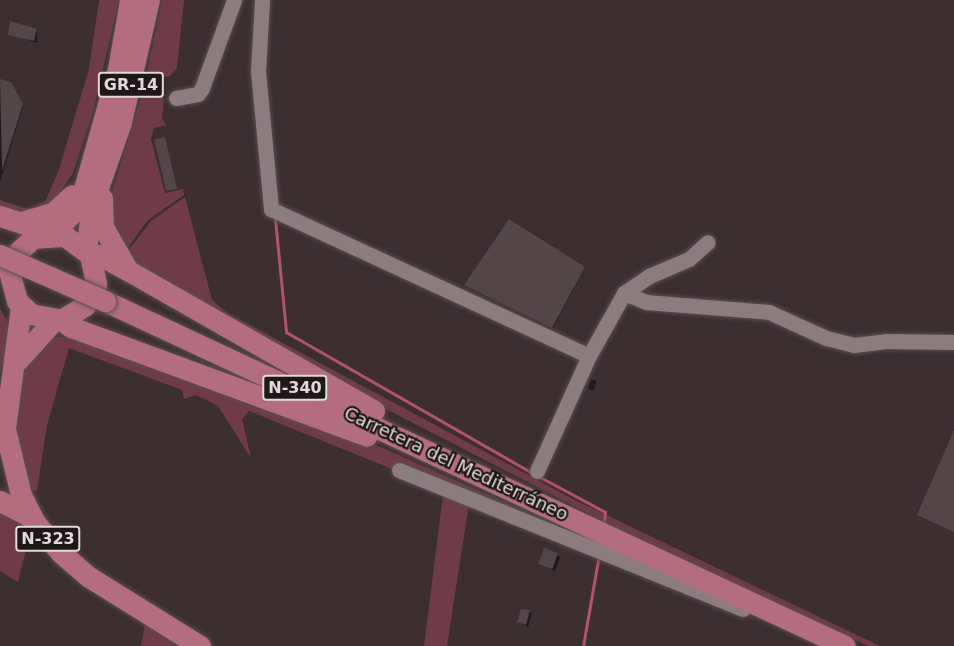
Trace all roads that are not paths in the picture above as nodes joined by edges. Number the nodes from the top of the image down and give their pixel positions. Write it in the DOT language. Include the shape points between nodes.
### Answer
graph roads {
  1 [pos="130,0"];
  2 [pos="149,0"];
  3 [pos="234,0"];
  4 [pos="262,0"];
  5 [pos="176,98"];
  6 [pos="97,168"];
  7 [pos="0,216"];
  8 [pos="21,222"];
  9 [pos="50,234"];
  10 [pos="708,242"];
  11 [pos="88,252"];
  12 [pos="9,259"];
  13 [pos="129,271"];
  14 [pos="624,293"];
  15 [pos="96,297"];
  16 [pos="12,302"];
  17 [pos="57,320"];
  18 [pos="954,342"];
  19 [pos="589,356"];
  20 [pos="16,363"];
  21 [pos="2,435"];
  22 [pos="399,470"];
  23 [pos="537,471"];
  24 [pos="6,475"];
  25 [pos="484,477"];
  26 [pos="0,501"];
  27 [pos="542,504"];
  28 [pos="32,517"];
  29 [pos="200,646"];
  30 [pos="821,646"];
  31 [pos="845,646"];
  1 -- 6 [label="highway, GR-14"];
  2 -- 6 [label="highway, GR-14" via="139,54"];
  3 -- 5 [label="lane" via="202,88 198,94"];
  4 -- 19 [label="lane" via="258,71 271,208"];
  6 -- 8 [label="highway" via="61,208"];
  6 -- 9 [label="highway" via="79,203"];
  6 -- 11 [label="highway"];
  6 -- 13 [label="highway" via="102,227"];
  7 -- 8 [label="highway"];
  8 -- 9 [label="highway"];
  9 -- 11 [label="highway" via="65,236"];
  9 -- 12 [label="highway" via="33,238"];
  10 -- 14 [label="lane" via="689,259 649,276"];
  11 -- 13 [label="highway"];
  11 -- 15 [label="highway"];
  12 -- 15 [label="highway, Carretera del Mediterráneo / N-340, bridge"];
  12 -- 16 [label="highway"];
  13 -- 27 [label="highway" via="377,412 502,475"];
  14 -- 18 [label="lane" via="646,302 769,312 826,338 854,345 886,340"];
  14 -- 19 [label="lane"];
  15 -- 17 [label="highway"];
  15 -- 25 [label="highway, Carretera del Mediterráneo / N-340"];
  16 -- 17 [label="highway" via="42,319"];
  16 -- 20 [label="highway, N-323"];
  17 -- 20 [label="highway, N-323" via="29,344"];
  17 -- 25 [label="highway" via="431,462"];
  19 -- 23 [label="lane"];
  20 -- 21 [label="highway, N-323"];
  21 -- 24 [label="highway, N-323"];
  22 -- 30 [label="lane" via="751,612"];
  24 -- 28 [label="highway, N-323"];
  25 -- 27 [label="highway, Carretera del Mediterráneo / N-340"];
  26 -- 28 [label="highway"];
  27 -- 31 [label="highway, Carretera del Mediterráneo / N-340"];
  28 -- 29 [label="highway, N-323" via="60,552 89,577"];
}
